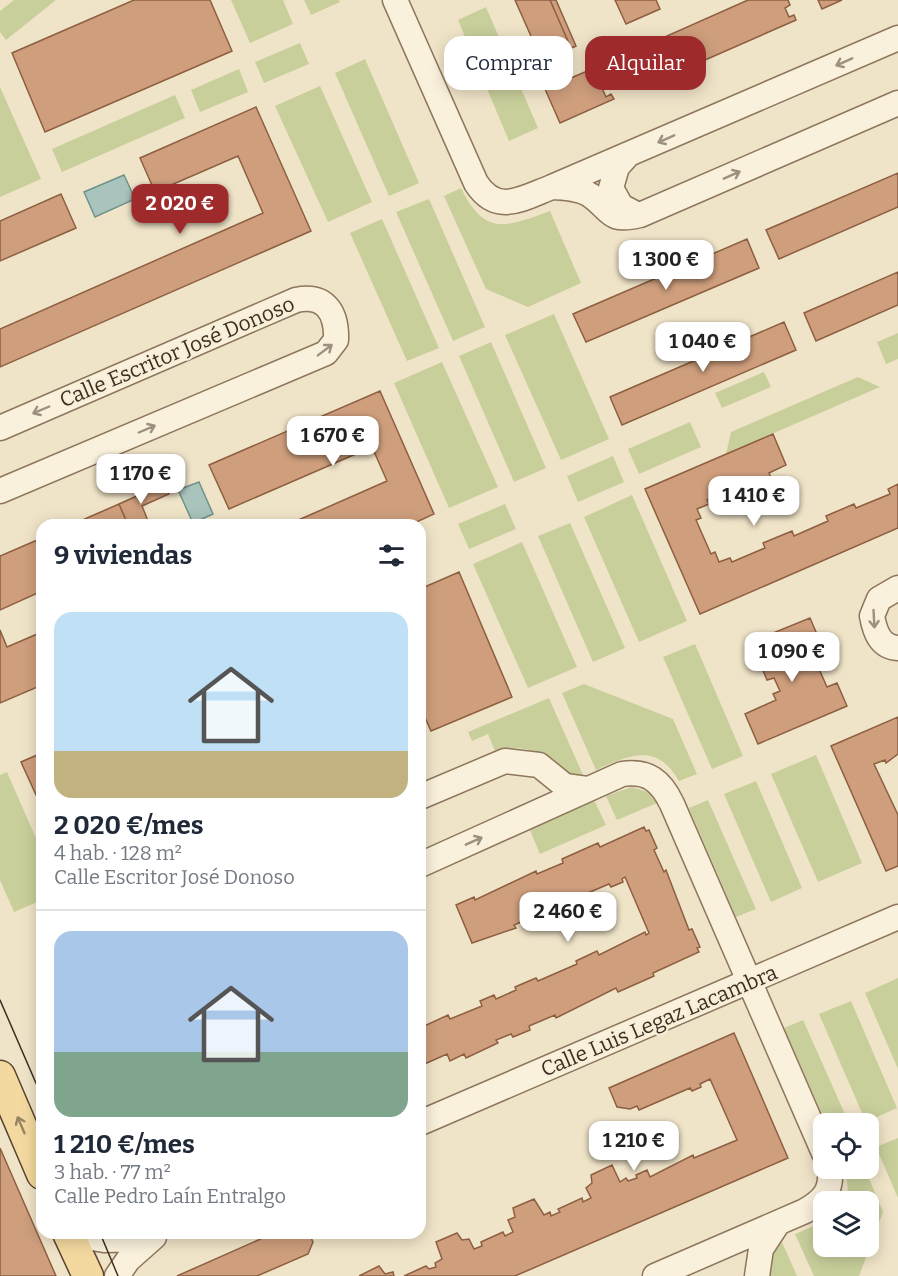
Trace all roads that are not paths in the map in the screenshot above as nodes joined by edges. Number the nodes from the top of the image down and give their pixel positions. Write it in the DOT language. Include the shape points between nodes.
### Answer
graph roads {
  1 [pos="395,0"];
  2 [pos="898,38"];
  3 [pos="898,103"];
  4 [pos="626,157"];
  5 [pos="552,187"];
  6 [pos="640,215"];
  7 [pos="0,428"];
  8 [pos="5,486"];
  9 [pos="898,588"];
  10 [pos="898,648"];
  11 [pos="513,761"];
  12 [pos="587,789"];
  13 [pos="426,794"];
  14 [pos="529,816"];
  15 [pos="426,862"];
  16 [pos="898,917"];
  17 [pos="750,982"];
  18 [pos="0,1076"];
  19 [pos="426,1120"];
  20 [pos="813,1128"];
  21 [pos="36,1159"];
  22 [pos="829,1179"];
  23 [pos="778,1222"];
  24 [pos="71,1239"];
  25 [pos="99,1239"];
  26 [pos="117,1239"];
  27 [pos="153,1239"];
  28 [pos="707,1253"];
  29 [pos="88,1276"];
  30 [pos="117,1276"];
  31 [pos="655,1276"];
  32 [pos="747,1276"];
  33 [pos="757,1276"];
  1 -- 5 [label="street" via="482,192 509,203"];
  2 -- 4 [label="street, one-way"];
  6 -- 3 [label="street, one-way"];
  4 -- 5 [label="street"];
  4 -- 6 [label="street" via="611,188 621,206"];
  5 -- 6 [label="street" via="588,194 605,212 615,216"];
  8 -- 7 [label="street, Calle Escritor José Donoso, one-way" via="326,353 336,340 333,318 321,300 296,300"];
  9 -- 10 [label="street, one-way" via="879,599 872,616 879,638"];
  11 -- 12 [label="street" via="539,765 565,786"];
  11 -- 13 [label="street"];
  11 -- 14 [label="street" via="527,769 538,788"];
  12 -- 14 [label="street"];
  12 -- 17 [label="street" via="633,772 643,772 661,784"];
  15 -- 14 [label="street, one-way"];
  16 -- 17 [label="street, Calle Luis Legaz Lacambra"];
  17 -- 19 [label="street, Calle Luis Legaz Lacambra"];
  17 -- 20 [label="street"];
  21 -- 18 [label="main road, one-way"];
  22 -- 23 [label="street" via="828,1194 805,1211"];
  23 -- 28 [label="street"];
  23 -- 33 [label="street" via="761,1249"];
  24 -- 29 [label="main road"];
  25 -- 26 [label="street"];
  27 -- 30 [label="street" via="128,1260"];
  28 -- 31 [label="street"];
  28 -- 32 [label="street" via="730,1254"];
}
